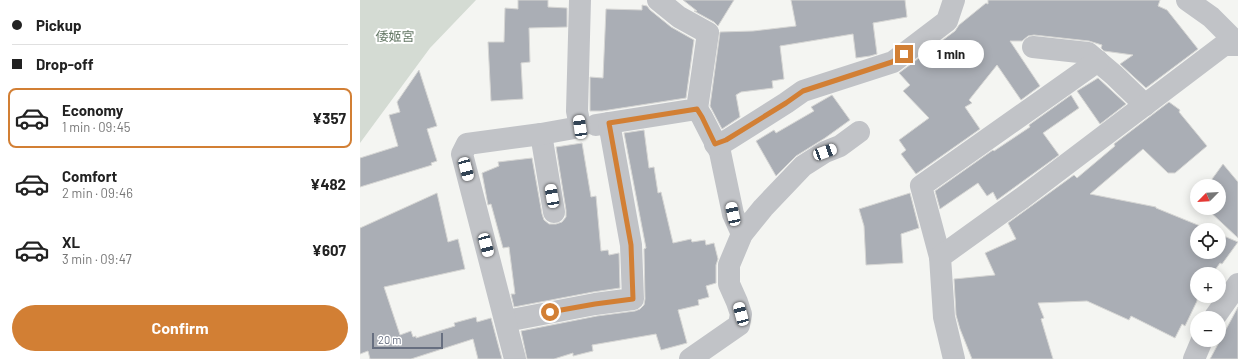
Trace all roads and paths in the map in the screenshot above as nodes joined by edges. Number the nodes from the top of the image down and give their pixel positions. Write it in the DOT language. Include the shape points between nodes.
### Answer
graph roads {
  1 [pos="580,0"];
  2 [pos="658,0"];
  3 [pos="954,0"];
  4 [pos="1187,0"];
  5 [pos="1238,44"];
  6 [pos="1033,47"];
  7 [pos="1098,61"];
  8 [pos="1145,105"];
  9 [pos="697,109"];
  10 [pos="609,123"];
  11 [pos="580,127"];
  12 [pos="859,132"];
  13 [pos="541,134"];
  14 [pos="715,144"];
  15 [pos="554,212"];
  16 [pos="742,234"];
  17 [pos="940,257"];
  18 [pos="1238,284"];
  19 [pos="1219,311"];
  20 [pos="506,321"];
  21 [pos="1199,347"];
  22 [pos="515,359"];
  23 [pos="690,359"];
  24 [pos="954,359"];
  25 [pos="1194,359"];
  1 -- 11 [label="street" via="577,111"];
  2 -- 9 [label="street" via="678,17 708,33"];
  3 -- 14 [label="street" via="947,21 892,62 803,91 726,140"];
  4 -- 5 [label="street" via="1211,17"];
  5 -- 8 [label="street" via="1224,45"];
  6 -- 7 [label="street" via="1088,53"];
  7 -- 8 [label="street"];
  7 -- 17 [label="street" via="920,186"];
  8 -- 17 [label="street"];
  9 -- 10 [label="street"];
  9 -- 14 [label="street"];
  10 -- 11 [label="street"];
  10 -- 20 [label="street" via="631,245 633,299"];
  11 -- 13 [label="street"];
  12 -- 16 [label="street" via="840,146 803,166"];
  13 -- 15 [label="street"];
  13 -- 20 [label="street" via="466,144 462,154"];
  14 -- 16 [label="street" via="720,152 733,214"];
  16 -- 23 [label="street" via="729,265 729,284 741,314 739,325"];
  17 -- 24 [label="street" via="944,317"];
  18 -- 19 [label="street"];
  20 -- 22 [label="street"];
  21 -- 25 [label="street"];
}
